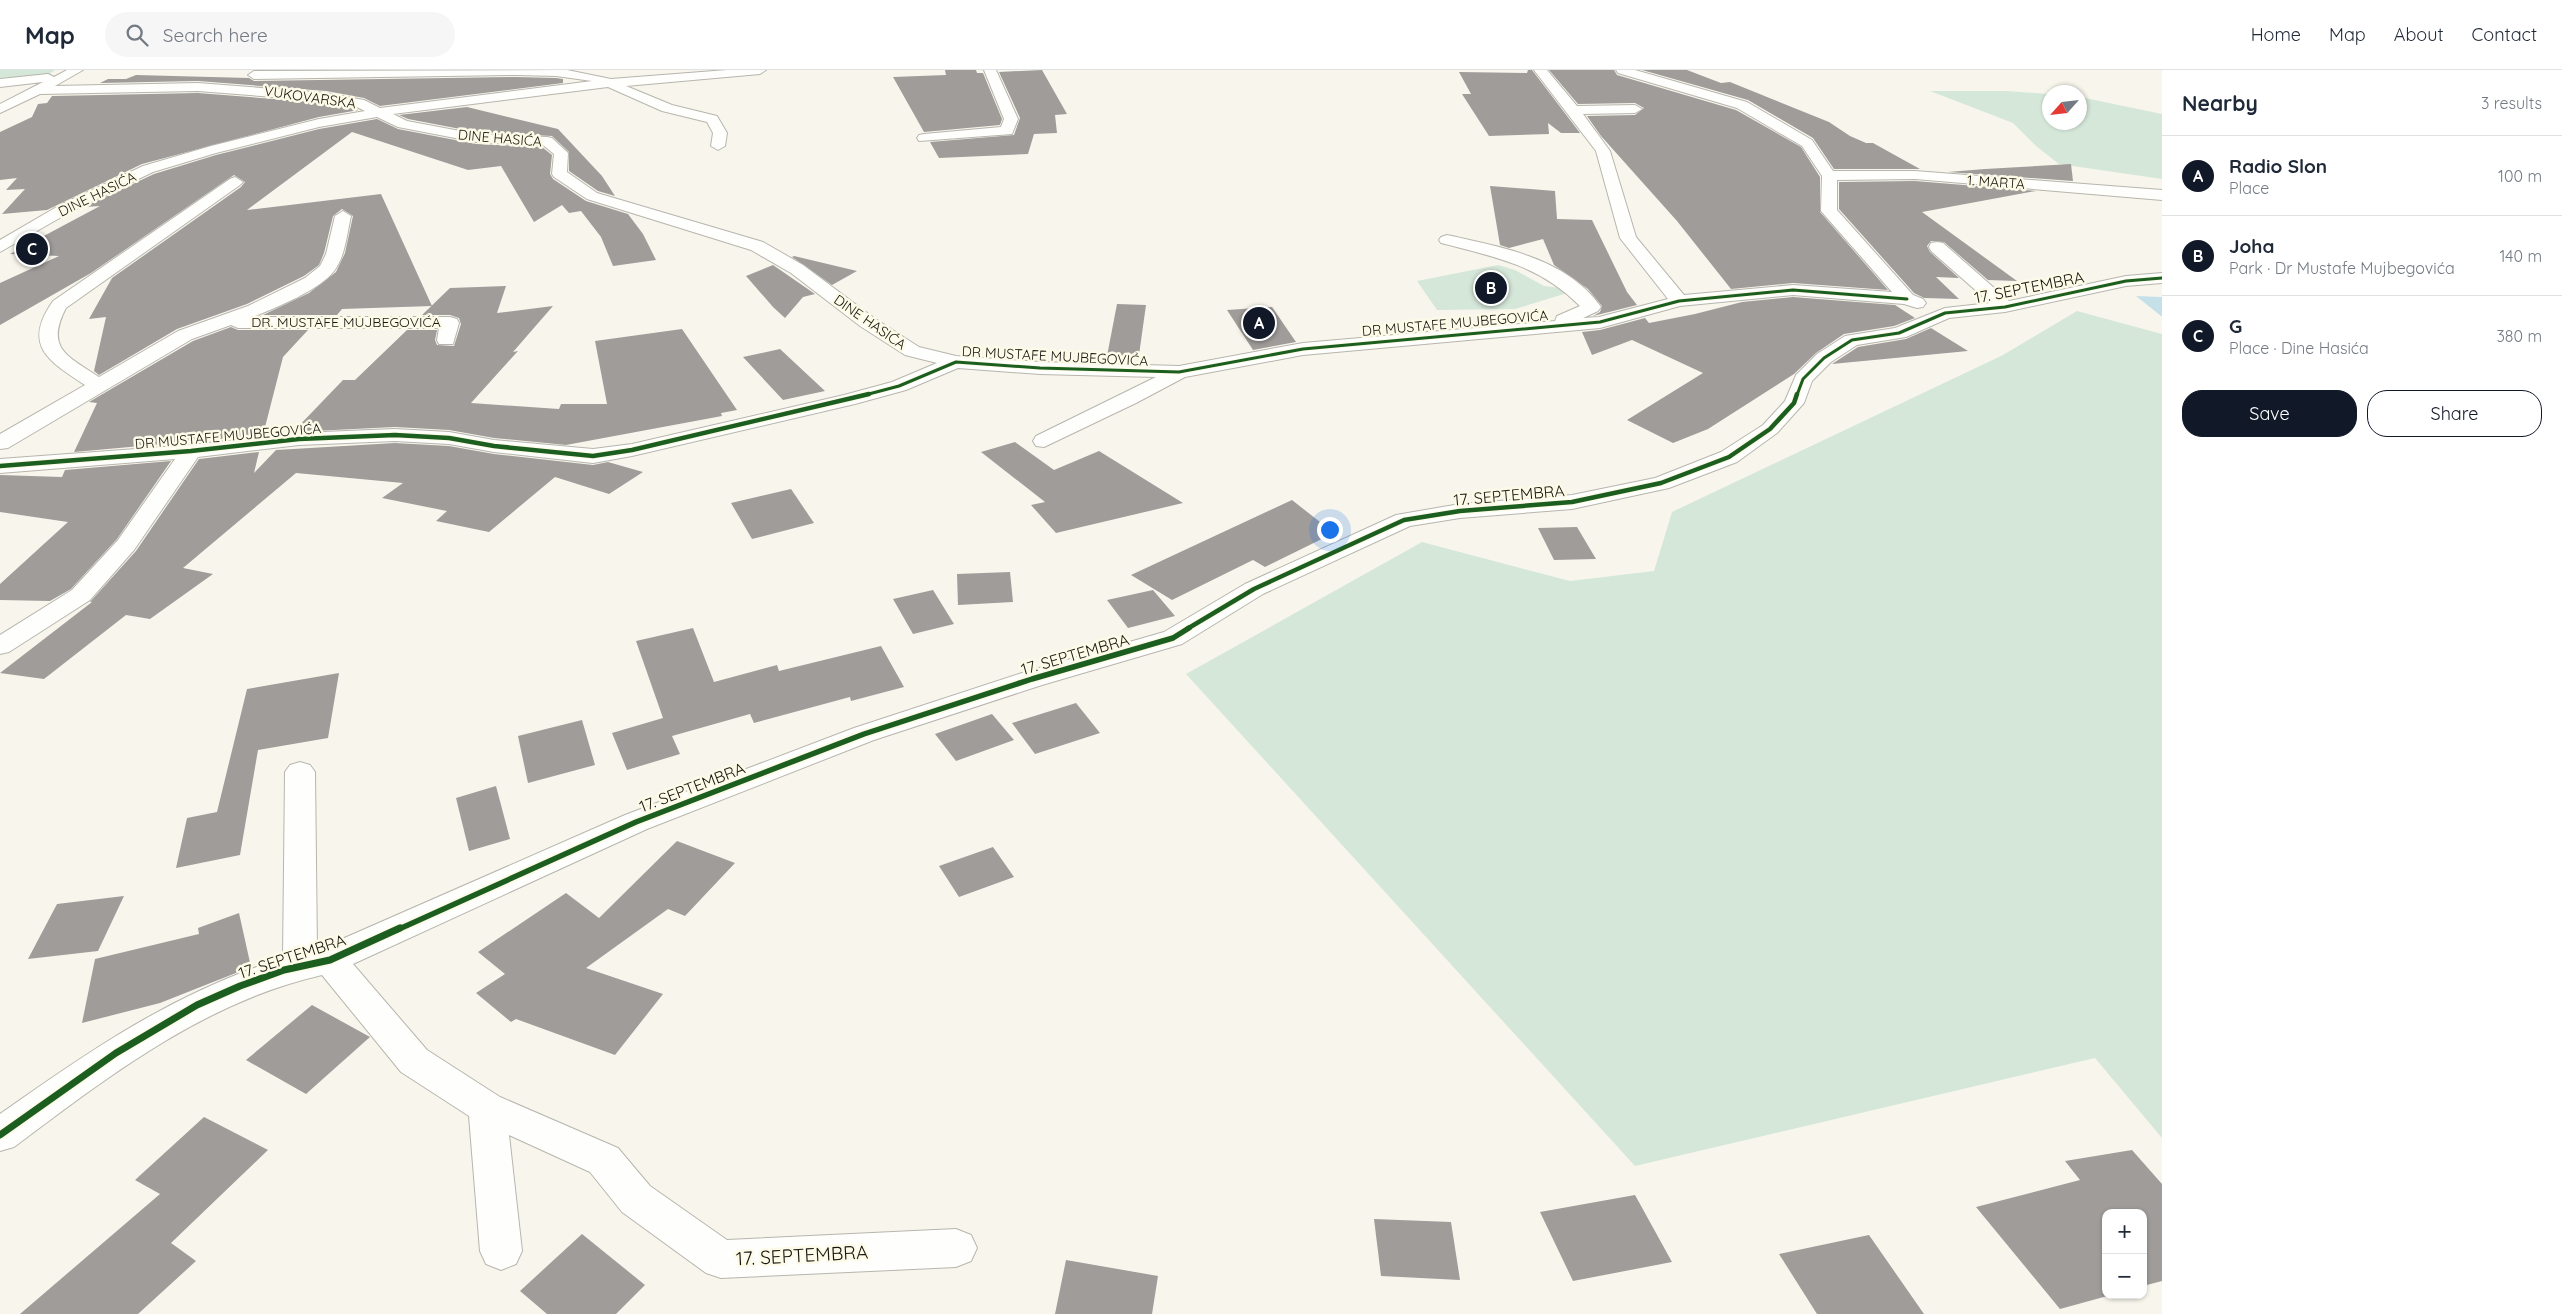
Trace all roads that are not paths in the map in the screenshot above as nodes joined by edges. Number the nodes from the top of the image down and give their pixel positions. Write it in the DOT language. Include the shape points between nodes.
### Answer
graph roads {
  1 [pos="760,70"];
  2 [pos="990,70"];
  3 [pos="1540,70"];
  4 [pos="1622,70"];
  5 [pos="341,71"];
  6 [pos="483,71"];
  7 [pos="73,72"];
  8 [pos="94,72"];
  9 [pos="243,75"];
  10 [pos="0,83"];
  11 [pos="609,83"];
  12 [pos="38,90"];
  13 [pos="1635,108"];
  14 [pos="0,109"];
  15 [pos="1573,110"];
  16 [pos="380,112"];
  17 [pos="924,138"];
  18 [pos="718,146"];
  19 [pos="1829,176"];
  20 [pos="235,182"];
  21 [pos="2162,195"];
  22 [pos="342,216"];
  23 [pos="1446,240"];
  24 [pos="0,247"];
  25 [pos="1937,247"];
  26 [pos="2162,278"];
  27 [pos="1907,299"];
  28 [pos="1679,302"];
  29 [pos="2005,307"];
  30 [pos="1945,313"];
  31 [pos="224,322"];
  32 [pos="1553,325"];
  33 [pos="446,340"];
  34 [pos="956,362"];
  35 [pos="1180,372"];
  36 [pos="98,386"];
  37 [pos="1044,441"];
  38 [pos="0,443"];
  39 [pos="191,452"];
  40 [pos="0,466"];
  41 [pos="0,646"];
  42 [pos="300,772"];
  43 [pos="315,963"];
  44 [pos="487,1108"];
  45 [pos="0,1135"];
  46 [pos="956,1248"];
  47 [pos="501,1251"];
  1 -- 11 [label="street, VUKOVARSKA"];
  2 -- 17 [label="street" via="1011,119 1007,131"];
  3 -- 15 [label="street"];
  4 -- 19 [label="street" via="1742,105 1759,113 1807,143"];
  5 -- 6 [label="street, VUKOVARSKA"];
  5 -- 9 [label="street, VUKOVARSKA"];
  6 -- 11 [label="street, VUKOVARSKA" via="556,72"];
  7 -- 8 [label="street"];
  7 -- 10 [label="street"];
  7 -- 12 [label="street"];
  11 -- 16 [label="street, VUKOVARSKA"];
  11 -- 18 [label="street, VUKOVARSKA" via="667,108 712,119 720,133"];
  12 -- 14 [label="street"];
  12 -- 16 [label="street, VUKOVARSKA" via="221,88 326,97 359,103"];
  13 -- 15 [label="street"];
  15 -- 28 [label="street" via="1603,151 1628,238"];
  16 -- 24 [label="street, DINE HASIĆA" via="211,150 148,169 66,208"];
  16 -- 34 [label="street, DINE HASIĆA" via="403,124 476,138 547,141 561,153 559,174 592,196 757,246 796,269 912,351"];
  19 -- 21 [label="street, 1. MARTA" via="1915,175"];
  19 -- 27 [label="street" via="1830,210"];
  20 -- 36 [label="street" via="59,305 47,333 50,347"];
  22 -- 31 [label="street" via="334,254 327,269 285,296"];
  23 -- 32 [label="street, DR MUSTAFE MUJBEGOVIĆA" via="1521,257 1552,272 1577,290 1592,307"];
  25 -- 29 [label="street"];
  26 -- 29 [label="street, 17. SEPTEMBRA" via="2126,281"];
  27 -- 28 [label="street, DR MUSTAFE MUJBEGOVIĆA" via="1793,290"];
  27 -- 30 [label="street"];
  28 -- 32 [label="street, DR MUSTAFE MUJBEGOVIĆA" via="1600,322"];
  29 -- 30 [label="street, 17. SEPTEMBRA"];
  30 -- 43 [label="street, 17. SEPTEMBRA" via="1899,333 1852,340 1824,358 1804,378 1794,403 1770,429 1729,457 1661,483 1572,502 1460,511 1404,520 1254,589 1173,638 1032,679 864,734 636,822"];
  31 -- 33 [label="street, DR. MUSTAFE MUJBEGOVIĆA" via="450,323"];
  31 -- 36 [label="street" via="185,335"];
  32 -- 35 [label="street, DR MUSTAFE MUJBEGOVIĆA" via="1303,349"];
  34 -- 35 [label="street, DR MUSTAFE MUJBEGOVIĆA"];
  34 -- 39 [label="street, DR MUSTAFE MUJBEGOVIĆA" via="899,386 848,400 632,450 593,456 449,438 395,435 299,438"];
  35 -- 37 [label="street, DR MUSTAFE MUJBEGOVIĆA" via="1150,391 1081,420"];
  36 -- 38 [label="street"];
  39 -- 40 [label="street, DR MUSTAFE MUJBEGOVIĆA"];
  39 -- 41 [label="street, DR MUSTAFE MUJBEGOVIĆA" via="126,545 81,595"];
  42 -- 43 [label="street, 17. SEPTEMBRA"];
  43 -- 44 [label="street, 17. SEPTEMBRA" via="414,1061"];
  43 -- 45 [label="street, 17. SEPTEMBRA" via="233,988 123,1047"];
  44 -- 46 [label="street, 17. SEPTEMBRA" via="604,1160 636,1199 721,1259"];
  44 -- 47 [label="street"];
}
